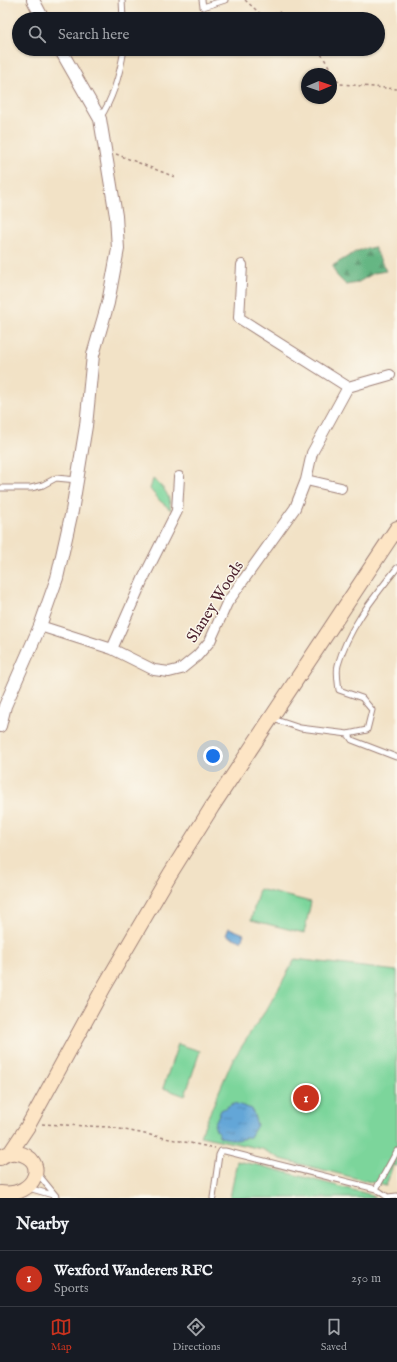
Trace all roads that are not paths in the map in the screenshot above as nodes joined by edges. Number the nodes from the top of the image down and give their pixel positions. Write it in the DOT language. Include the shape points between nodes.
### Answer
graph roads {
  1 [pos="33,0"];
  2 [pos="122,0"];
  3 [pos="202,0"];
  4 [pos="225,0"];
  5 [pos="39,12"];
  6 [pos="123,12"];
  7 [pos="64,56"];
  8 [pos="122,56"];
  9 [pos="100,119"];
  10 [pos="242,265"];
  11 [pos="390,375"];
  12 [pos="348,387"];
  13 [pos="179,477"];
  14 [pos="77,480"];
  15 [pos="306,480"];
  16 [pos="0,488"];
  17 [pos="340,488"];
  18 [pos="397,528"];
  19 [pos="397,568"];
  20 [pos="40,626"];
  21 [pos="112,650"];
  22 [pos="271,718"];
  23 [pos="0,726"];
  24 [pos="348,734"];
  25 [pos="396,758"];
  26 [pos="30,1121"];
  27 [pos="397,1151"];
  28 [pos="3,1156"];
  29 [pos="27,1157"];
  30 [pos="36,1172"];
  31 [pos="32,1189"];
  32 [pos="376,1189"];
  33 [pos="0,1193"];
  34 [pos="397,1196"];
  35 [pos="58,1197"];
  36 [pos="388,1197"];
  37 [pos="17,1198"];
  38 [pos="213,1198"];
  1 -- 5 [label="street"];
  2 -- 6 [label="lane"];
  3 -- 4 [label="lane" via="203,7"];
  7 -- 9 [label="street"];
  8 -- 9 [label="lane" via="109,105"];
  9 -- 14 [label="street" via="116,216 118,248 108,303 93,355 86,426"];
  10 -- 12 [label="street" via="239,318"];
  11 -- 12 [label="street"];
  12 -- 15 [label="street, Slaney Woods" via="312,453"];
  13 -- 21 [label="street" via="177,511"];
  14 -- 16 [label="lane" via="56,478 31,488"];
  14 -- 20 [label="street" via="57,578"];
  15 -- 17 [label="street"];
  15 -- 21 [label="street, Slaney Woods" via="295,508 227,603 210,641 197,656 181,669 169,672 154,670"];
  18 -- 22 [label="main road"];
  19 -- 24 [label="lane" via="374,597 350,635 338,666 339,690 362,698 372,710 367,730"];
  20 -- 21 [label="street, Slaney Woods"];
  20 -- 23 [label="street" via="5,706"];
  22 -- 24 [label="lane" via="300,728"];
  22 -- 26 [label="main road" via="170,874"];
  24 -- 25 [label="lane" via="352,740"];
  26 -- 28 [label="main road"];
  26 -- 29 [label="main road"];
  27 -- 32 [label="lane"];
  28 -- 29 [label="main road" via="19,1153"];
  29 -- 30 [label="main road"];
  30 -- 31 [label="main road"];
  30 -- 35 [label="lane"];
  31 -- 35 [label="lane"];
  31 -- 37 [label="main road"];
  32 -- 36 [label="lane"];
  32 -- 38 [label="lane" via="221,1151"];
  33 -- 37 [label="main road"];
  34 -- 36 [label="lane"];
}
